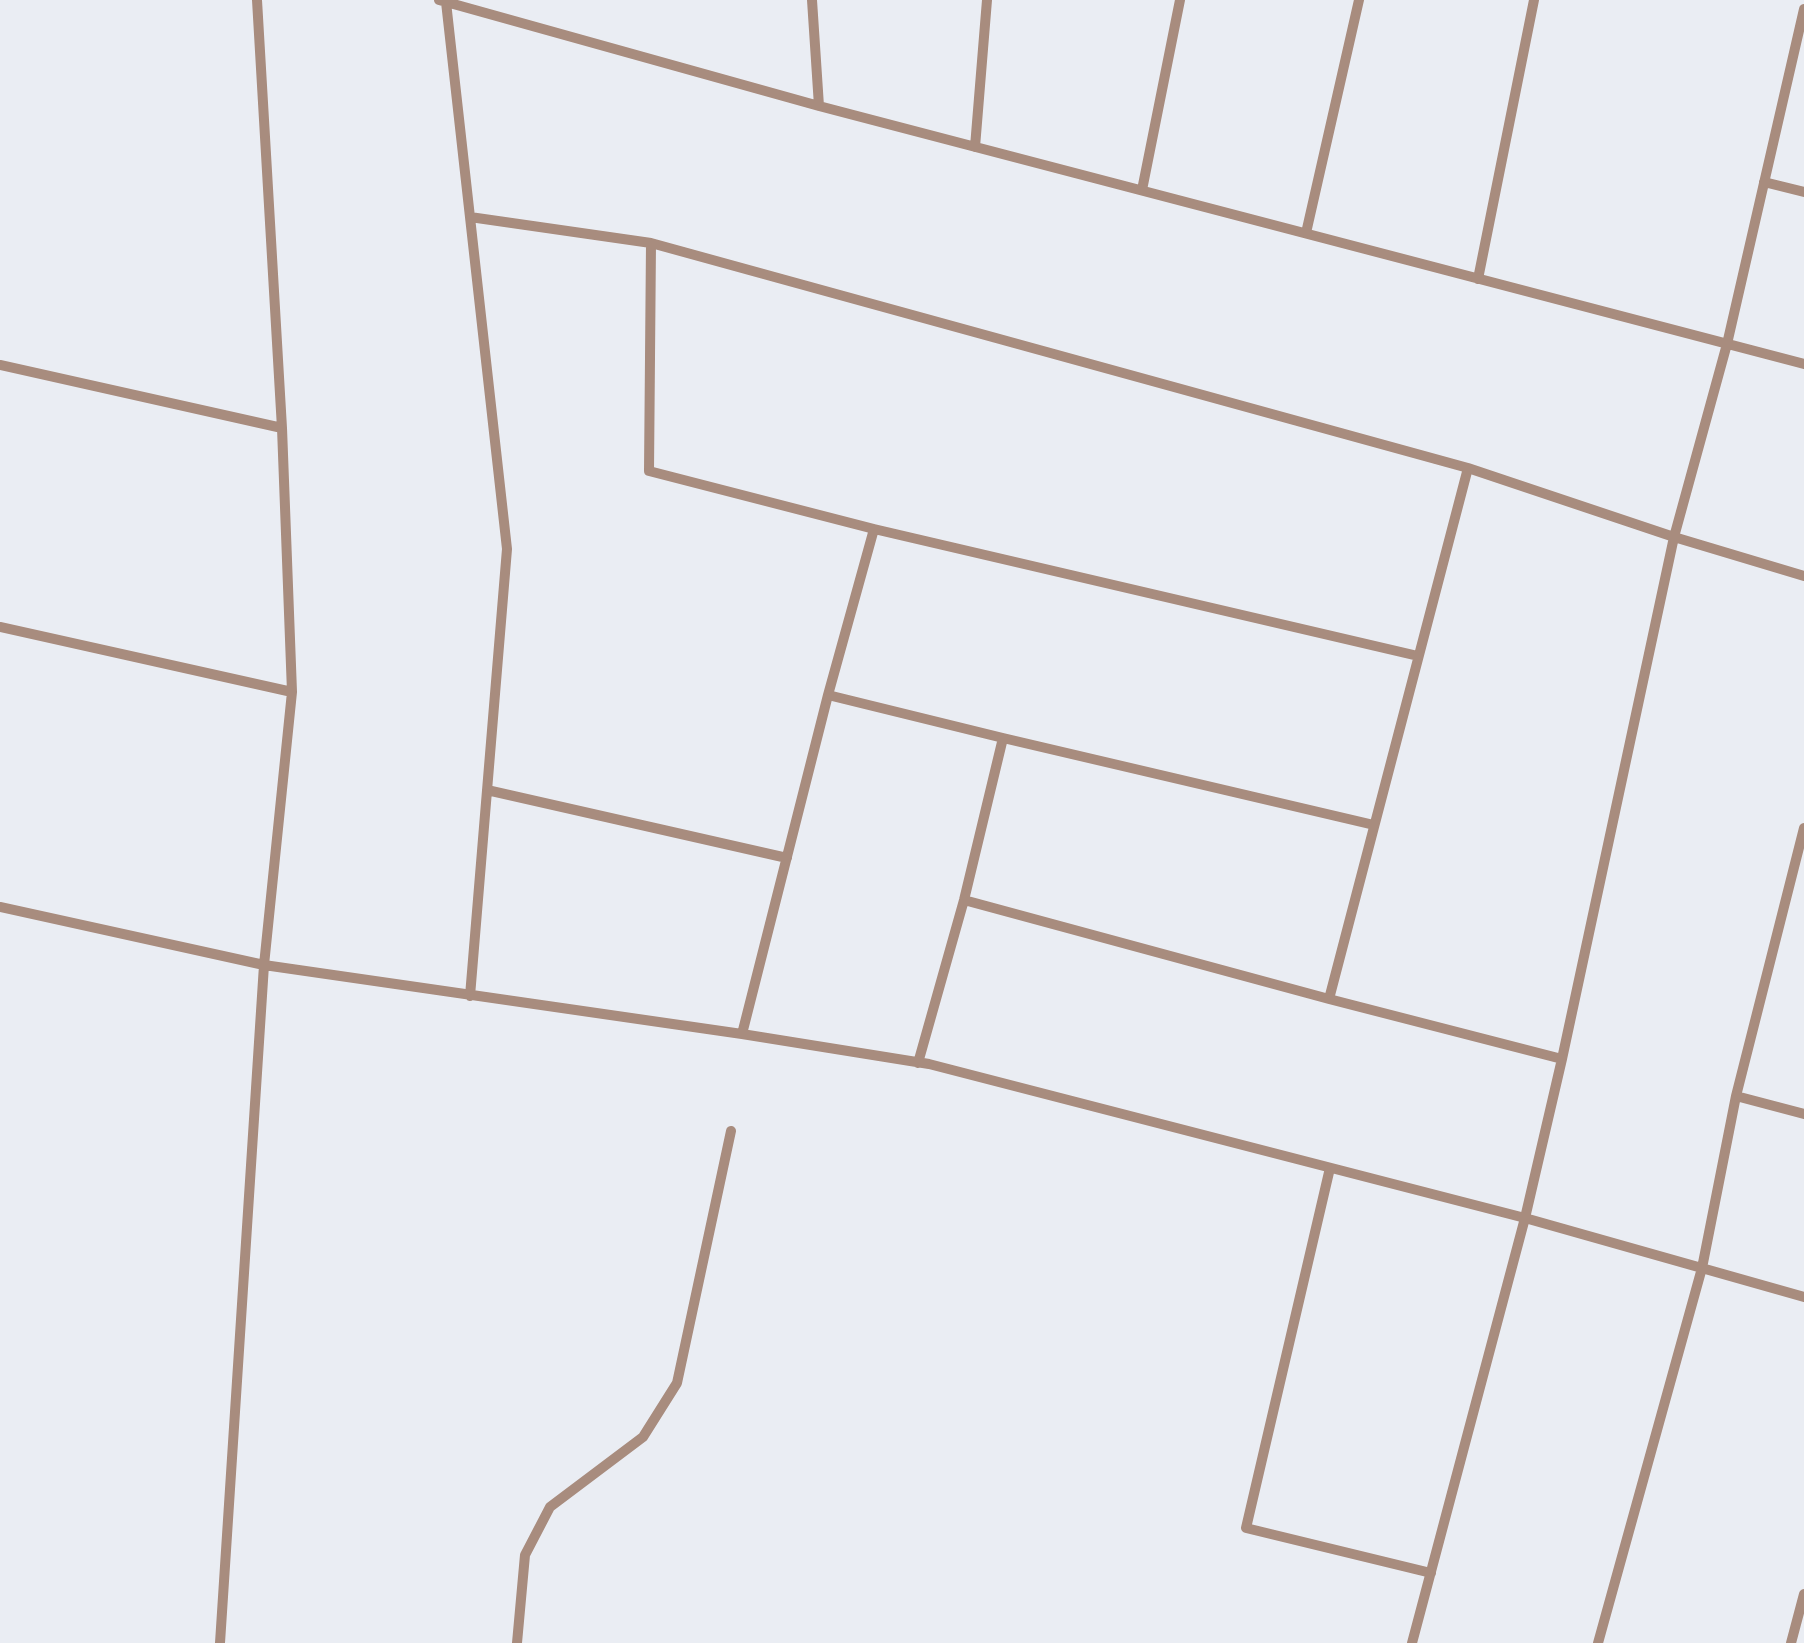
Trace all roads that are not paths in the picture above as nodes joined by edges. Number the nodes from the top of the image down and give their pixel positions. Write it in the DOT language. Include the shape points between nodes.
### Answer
graph roads {
  1 [pos="257,0"];
  2 [pos="812,0"];
  3 [pos="987,0"];
  4 [pos="1180,0"];
  5 [pos="1359,0"];
  6 [pos="1534,0"];
  7 [pos="442,1"];
  8 [pos="1804,9"];
  9 [pos="819,106"];
  10 [pos="975,147"];
  11 [pos="1764,182"];
  12 [pos="1142,190"];
  13 [pos="1804,192"];
  14 [pos="470,217"];
  15 [pos="1306,233"];
  16 [pos="651,243"];
  17 [pos="1478,279"];
  18 [pos="1727,344"];
  19 [pos="1804,364"];
  20 [pos="0,365"];
  21 [pos="282,428"];
  22 [pos="1468,468"];
  23 [pos="874,529"];
  24 [pos="1674,537"];
  25 [pos="1804,576"];
  26 [pos="0,627"];
  27 [pos="1418,656"];
  28 [pos="292,692"];
  29 [pos="828,695"];
  30 [pos="1003,738"];
  31 [pos="487,790"];
  32 [pos="1374,825"];
  33 [pos="1804,828"];
  34 [pos="787,858"];
  35 [pos="964,900"];
  36 [pos="0,907"];
  37 [pos="264,964"];
  38 [pos="470,996"];
  39 [pos="1329,999"];
  40 [pos="742,1034"];
  41 [pos="1562,1058"];
  42 [pos="918,1062"];
  43 [pos="1736,1096"];
  44 [pos="1804,1114"];
  45 [pos="731,1131"];
  46 [pos="1330,1168"];
  47 [pos="1525,1218"];
  48 [pos="1702,1268"];
  49 [pos="1804,1297"];
  50 [pos="1431,1573"];
  51 [pos="1804,1594"];
  52 [pos="220,1643"];
  53 [pos="517,1643"];
  54 [pos="1412,1643"];
  55 [pos="1598,1643"];
  56 [pos="1791,1643"];
  1 -- 21 [label="street"];
  2 -- 9 [label="street"];
  3 -- 10 [label="street"];
  4 -- 12 [label="street"];
  5 -- 15 [label="street"];
  6 -- 17 [label="street"];
  7 -- 9 [label="street"];
  7 -- 14 [label="street"];
  8 -- 11 [label="street"];
  9 -- 10 [label="street"];
  10 -- 12 [label="street"];
  11 -- 13 [label="street"];
  11 -- 18 [label="street"];
  12 -- 15 [label="street"];
  14 -- 16 [label="street"];
  14 -- 31 [label="street" via="507,549"];
  15 -- 17 [label="street"];
  16 -- 22 [label="street"];
  16 -- 23 [label="street" via="649,471"];
  17 -- 18 [label="street"];
  18 -- 19 [label="street"];
  18 -- 24 [label="street"];
  20 -- 21 [label="street"];
  21 -- 28 [label="street"];
  22 -- 24 [label="street"];
  22 -- 27 [label="street"];
  23 -- 27 [label="street"];
  23 -- 29 [label="street"];
  24 -- 25 [label="street"];
  24 -- 41 [label="street"];
  26 -- 28 [label="street"];
  27 -- 32 [label="street"];
  28 -- 37 [label="street"];
  29 -- 30 [label="street"];
  29 -- 34 [label="street"];
  30 -- 32 [label="street"];
  30 -- 35 [label="street"];
  31 -- 34 [label="street"];
  31 -- 38 [label="street"];
  32 -- 39 [label="street"];
  33 -- 43 [label="street"];
  34 -- 40 [label="street"];
  35 -- 39 [label="street"];
  35 -- 42 [label="street"];
  36 -- 37 [label="street"];
  37 -- 38 [label="street"];
  37 -- 52 [label="street"];
  38 -- 40 [label="street"];
  39 -- 41 [label="street"];
  40 -- 42 [label="street"];
  41 -- 47 [label="street"];
  42 -- 46 [label="street"];
  43 -- 44 [label="street"];
  43 -- 48 [label="street"];
  45 -- 53 [label="street" via="677,1382 643,1437 550,1507 525,1555"];
  46 -- 47 [label="street"];
  46 -- 50 [label="street" via="1246,1528"];
  47 -- 48 [label="street"];
  47 -- 50 [label="street"];
  48 -- 49 [label="street"];
  48 -- 55 [label="street"];
  50 -- 54 [label="street"];
  51 -- 56 [label="street"];
}
